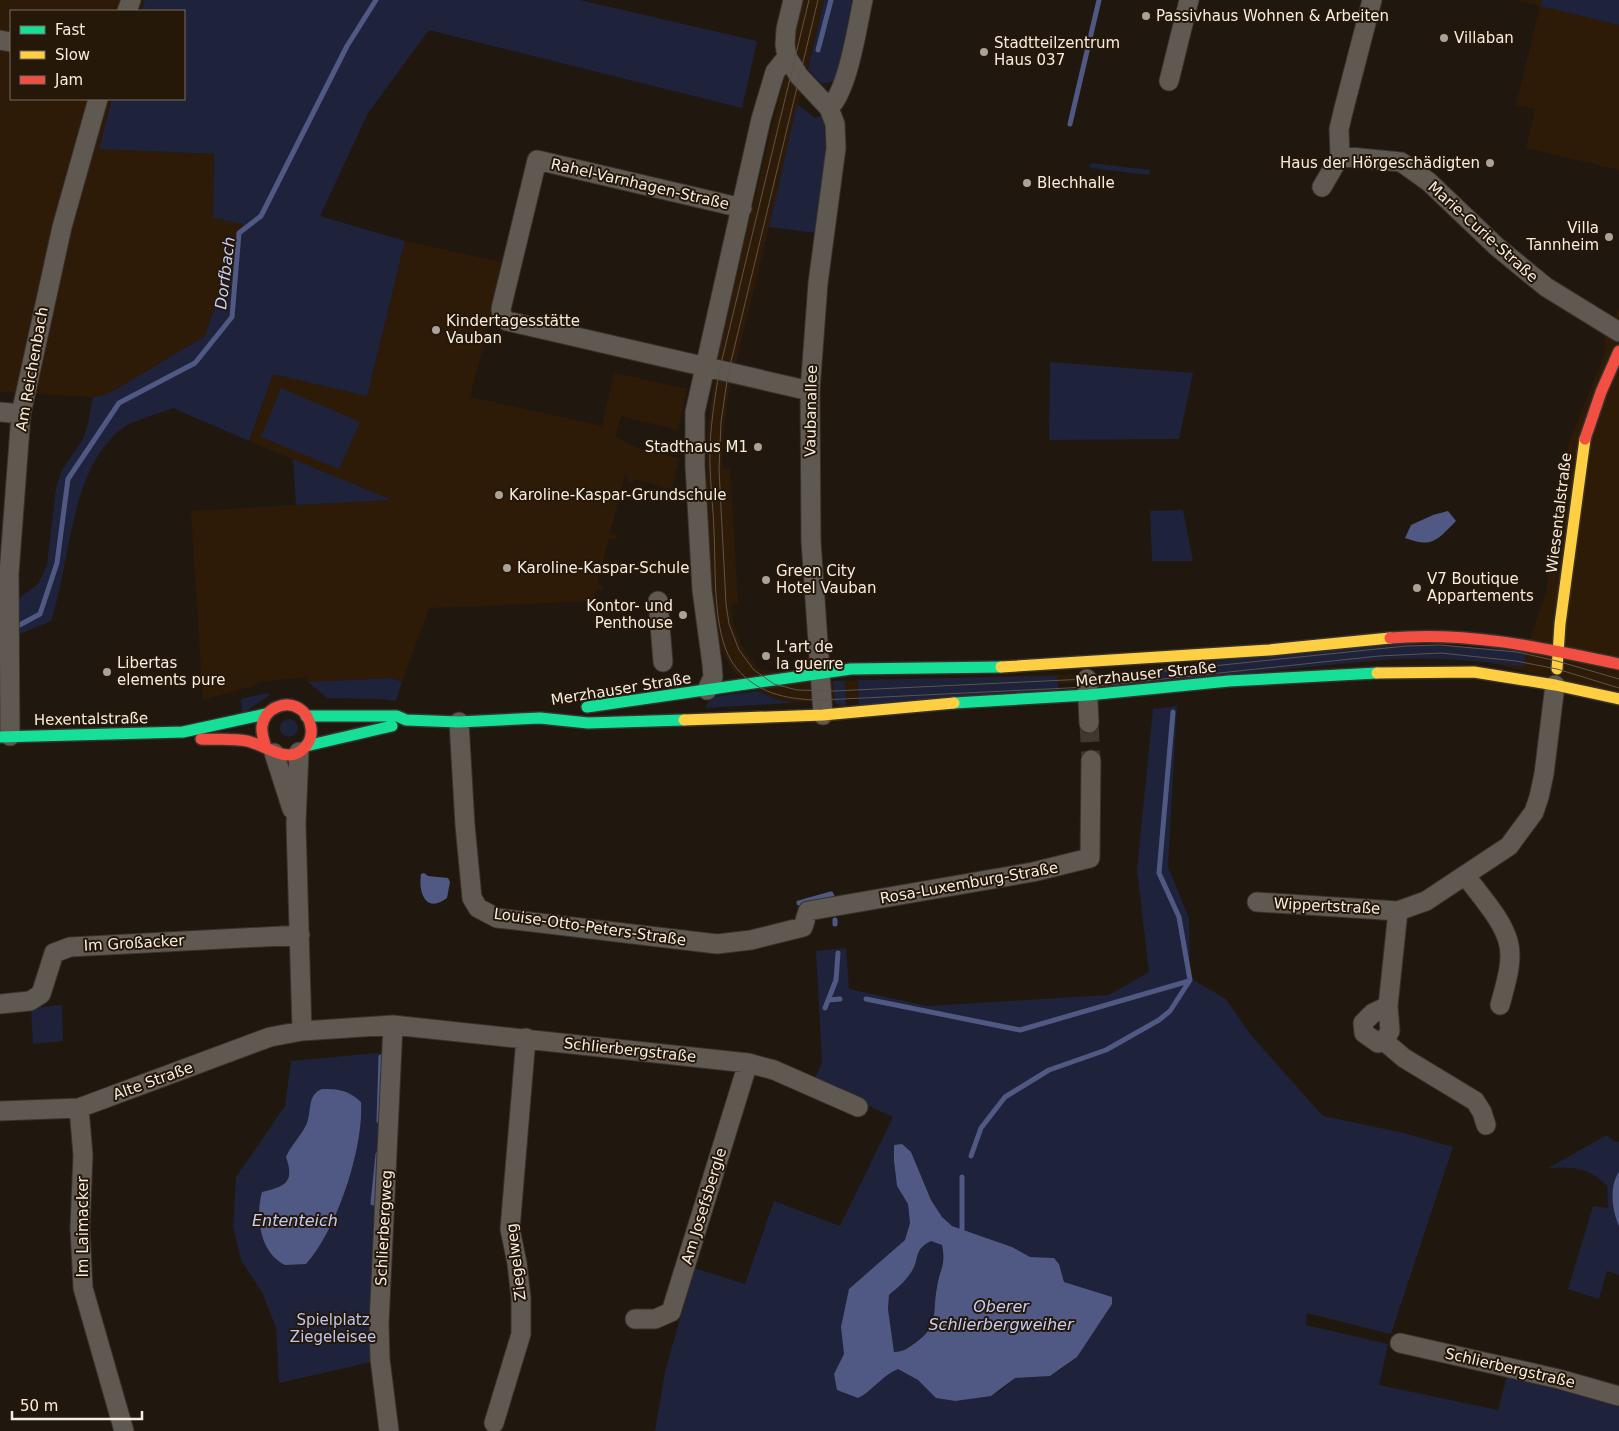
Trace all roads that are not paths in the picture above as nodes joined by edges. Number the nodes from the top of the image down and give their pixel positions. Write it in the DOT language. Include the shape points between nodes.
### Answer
graph roads {
  1 [pos="793,0"];
  2 [pos="863,0"];
  3 [pos="1188,0"];
  4 [pos="1372,0"];
  5 [pos="787,57"];
  6 [pos="1169,81"];
  7 [pos="98,100"];
  8 [pos="829,108"];
  9 [pos="1340,156"];
  10 [pos="1322,187"];
  11 [pos="742,208"];
  12 [pos="1619,332"];
  13 [pos="1619,351"];
  14 [pos="706,368"];
  15 [pos="810,391"];
  16 [pos="0,412"];
  17 [pos="21,414"];
  18 [pos="658,601"];
  19 [pos="1558,656"];
  20 [pos="1121,658"];
  21 [pos="663,662"];
  22 [pos="1052,663"];
  23 [pos="1619,664"];
  24 [pos="820,673"];
  25 [pos="1524,680"];
  26 [pos="1555,685"];
  27 [pos="1088,687"];
  28 [pos="701,699"];
  29 [pos="1619,699"];
  30 [pos="266,714"];
  31 [pos="823,715"];
  32 [pos="306,716"];
  33 [pos="540,718"];
  34 [pos="675,719"];
  35 [pos="400,720"];
  36 [pos="459,722"];
  37 [pos="1089,723"];
  38 [pos="183,732"];
  39 [pos="5,736"];
  40 [pos="302,749"];
  41 [pos="270,751"];
  42 [pos="1091,760"];
  43 [pos="296,824"];
  44 [pos="1466,876"];
  45 [pos="1257,902"];
  46 [pos="847,904"];
  47 [pos="1398,911"];
  48 [pos="300,935"];
  49 [pos="0,1004"];
  50 [pos="1500,1005"];
  51 [pos="1388,1006"];
  52 [pos="393,1025"];
  53 [pos="302,1031"];
  54 [pos="526,1038"];
  55 [pos="1384,1041"];
  56 [pos="748,1063"];
  57 [pos="858,1107"];
  58 [pos="79,1108"];
  59 [pos="0,1111"];
  60 [pos="1486,1124"];
  61 [pos="635,1319"];
  62 [pos="1400,1342"];
  63 [pos="1619,1396"];
  64 [pos="494,1423"];
  65 [pos="124,1431"];
  66 [pos="389,1431"];
  1 -- 5 [label="street" via="786,28"];
  2 -- 8 [label="street" via="844,83 836,102"];
  3 -- 6 [label="street"];
  4 -- 9 [label="street" via="1342,112"];
  5 -- 8 [label="street, Vaubanallee" via="799,76"];
  5 -- 11 [label="street" via="775,72 761,119"];
  7 -- 17 [label="street, Am Reichenbach" via="62,227"];
  8 -- 15 [label="street, Vaubanallee" via="835,124 836,148 818,283"];
  9 -- 10 [label="street"];
  9 -- 12 [label="street, Marie-Curie-Straße" via="1401,162 1429,182 1546,288"];
  11 -- 14 [label="street, Rahel-Varnhagen-Straße"];
  11 -- 14 [label="street, Rahel-Varnhagen-Straße" via="537,160 501,309 507,321"];
  13 -- 19 [label="main road, Wiesentalstraße" via="1582,446"];
  14 -- 15 [label="street, Rahel-Varnhagen-Straße"];
  14 -- 28 [label="street" via="695,412 695,450 702,590 713,677"];
  15 -- 24 [label="street, Vaubanallee" via="811,541"];
  16 -- 17 [label="street"];
  17 -- 39 [label="street, Am Reichenbach" via="9,574"];
  18 -- 21 [label="street"];
  19 -- 20 [label="main road, Merzhauser Straße" via="1507,642 1441,636"];
  19 -- 23 [label="main road, Merzhauser Straße"];
  19 -- 25 [label="main road"];
  19 -- 26 [label="main road, Wiesentalstraße"];
  20 -- 22 [label="main road, Merzhauser Straße"];
  20 -- 27 [label="main road"];
  22 -- 24 [label="main road, Merzhauser Straße"];
  22 -- 27 [label="main road"];
  24 -- 28 [label="main road, Merzhauser Straße"];
  24 -- 31 [label="street, Vaubanallee"];
  25 -- 26 [label="main road, Merzhauser Straße"];
  25 -- 27 [label="main road, Merzhauser Straße" via="1474,672 1419,671"];
  26 -- 29 [label="main road, Merzhauser Straße"];
  26 -- 44 [label="street, Wippertstraße" via="1544,774 1534,812 1509,846"];
  27 -- 31 [label="main road, Merzhauser Straße"];
  27 -- 37 [label="street"];
  28 -- 33 [label="main road, Merzhauser Straße" via="582,708"];
  28 -- 34 [label="main road, Merzhauser Straße"];
  30 -- 32 [label="main road, Hexentalstraße" via="274,707 286,704 296,706"];
  30 -- 38 [label="main road, Hexentalstraße"];
  30 -- 41 [label="main road" via="261,728 262,740"];
  31 -- 34 [label="main road, Merzhauser Straße"];
  32 -- 35 [label="main road, Hexentalstraße"];
  32 -- 40 [label="main road" via="311,734"];
  33 -- 34 [label="main road, Merzhauser Straße" via="588,723"];
  33 -- 36 [label="main road, Merzhauser Straße"];
  35 -- 36 [label="main road, Merzhauser Straße"];
  35 -- 40 [label="main road, Hexentalstraße"];
  36 -- 46 [label="street, Louise-Otto-Peters-Straße" via="472,898 478,908 488,914 498,918 717,944 751,940 803,927 808,911"];
  38 -- 39 [label="main road, Hexentalstraße"];
  38 -- 41 [label="main road, Hexentalstraße" via="202,739 237,740"];
  40 -- 41 [label="main road, Hexentalstraße" via="288,756"];
  40 -- 43 [label="street"];
  41 -- 43 [label="street" via="284,777"];
  42 -- 46 [label="street, Rosa-Luxemburg-Straße" via="1090,858 1033,872"];
  43 -- 48 [label="street"];
  44 -- 47 [label="street, Wippertstraße" via="1426,901"];
  44 -- 50 [label="street" via="1501,926 1508,942 1508,969"];
  45 -- 47 [label="street, Wippertstraße"];
  47 -- 51 [label="street, Wippertstraße"];
  48 -- 49 [label="street, Im Großacker" via="70,946 54,953 41,994 30,1000"];
  48 -- 53 [label="street"];
  51 -- 55 [label="street, Wippertstraße" via="1390,1031"];
  51 -- 55 [label="street" via="1373,1012 1363,1023 1364,1033 1378,1042"];
  52 -- 53 [label="street, Alte Straße"];
  52 -- 54 [label="street, Schlierbergstraße"];
  52 -- 66 [label="street, Schlierbergweg" via="379,1324"];
  53 -- 58 [label="street, Alte Straße" via="270,1037"];
  54 -- 56 [label="street, Schlierbergstraße"];
  54 -- 64 [label="street, Ziegelweg" via="510,1229 520,1290 521,1334"];
  55 -- 60 [label="street" via="1404,1058 1475,1102"];
  56 -- 57 [label="street, Schlierbergstraße" via="774,1070"];
  56 -- 61 [label="street, Am Josefsbergle" via="671,1312 655,1319"];
  58 -- 59 [label="street, Alte Straße"];
  58 -- 65 [label="street, Im Laimacker" via="83,1155 80,1228 83,1288"];
  62 -- 63 [label="street, Schlierbergstraße"];
}
